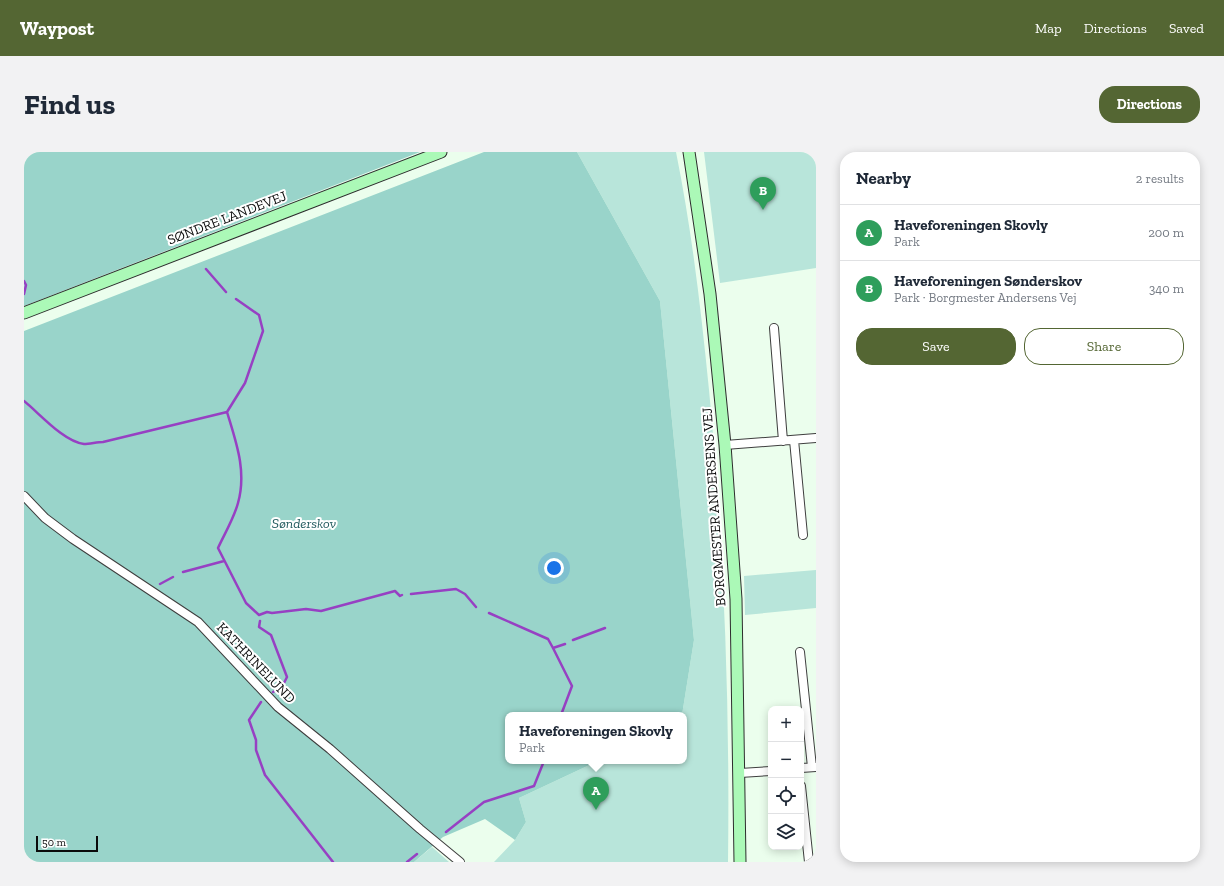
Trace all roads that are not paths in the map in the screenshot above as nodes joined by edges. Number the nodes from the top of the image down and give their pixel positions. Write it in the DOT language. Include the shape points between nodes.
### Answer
graph roads {
  1 [pos="441,152"];
  2 [pos="689,152"];
  3 [pos="24,313"];
  4 [pos="774,328"];
  5 [pos="816,438"];
  6 [pos="794,440"];
  7 [pos="783,441"];
  8 [pos="725,445"];
  9 [pos="24,496"];
  10 [pos="803,535"];
  11 [pos="800,652"];
  12 [pos="814,767"];
  13 [pos="804,768"];
  14 [pos="768,771"];
  15 [pos="740,773"];
  16 [pos="804,814"];
  17 [pos="460,862"];
  18 [pos="740,862"];
  19 [pos="809,862"];
  1 -- 3 [label="street, SØNDRE LANDEVEJ"];
  2 -- 8 [label="street, BORGMESTER ANDERSENS VEJ" via="710,294"];
  4 -- 7 [label="street"];
  5 -- 6 [label="street"];
  6 -- 7 [label="street"];
  6 -- 10 [label="street"];
  7 -- 8 [label="street"];
  8 -- 15 [label="street, BORGMESTER ANDERSENS VEJ" via="736,599"];
  9 -- 17 [label="street, KATHRINELUND" via="45,518 73,539 198,622 278,707"];
  11 -- 12 [label="street"];
  12 -- 13 [label="street"];
  14 -- 15 [label="street"];
  15 -- 18 [label="street, BORGMESTER ANDERSENS VEJ"];
  16 -- 19 [label="street"];
}
